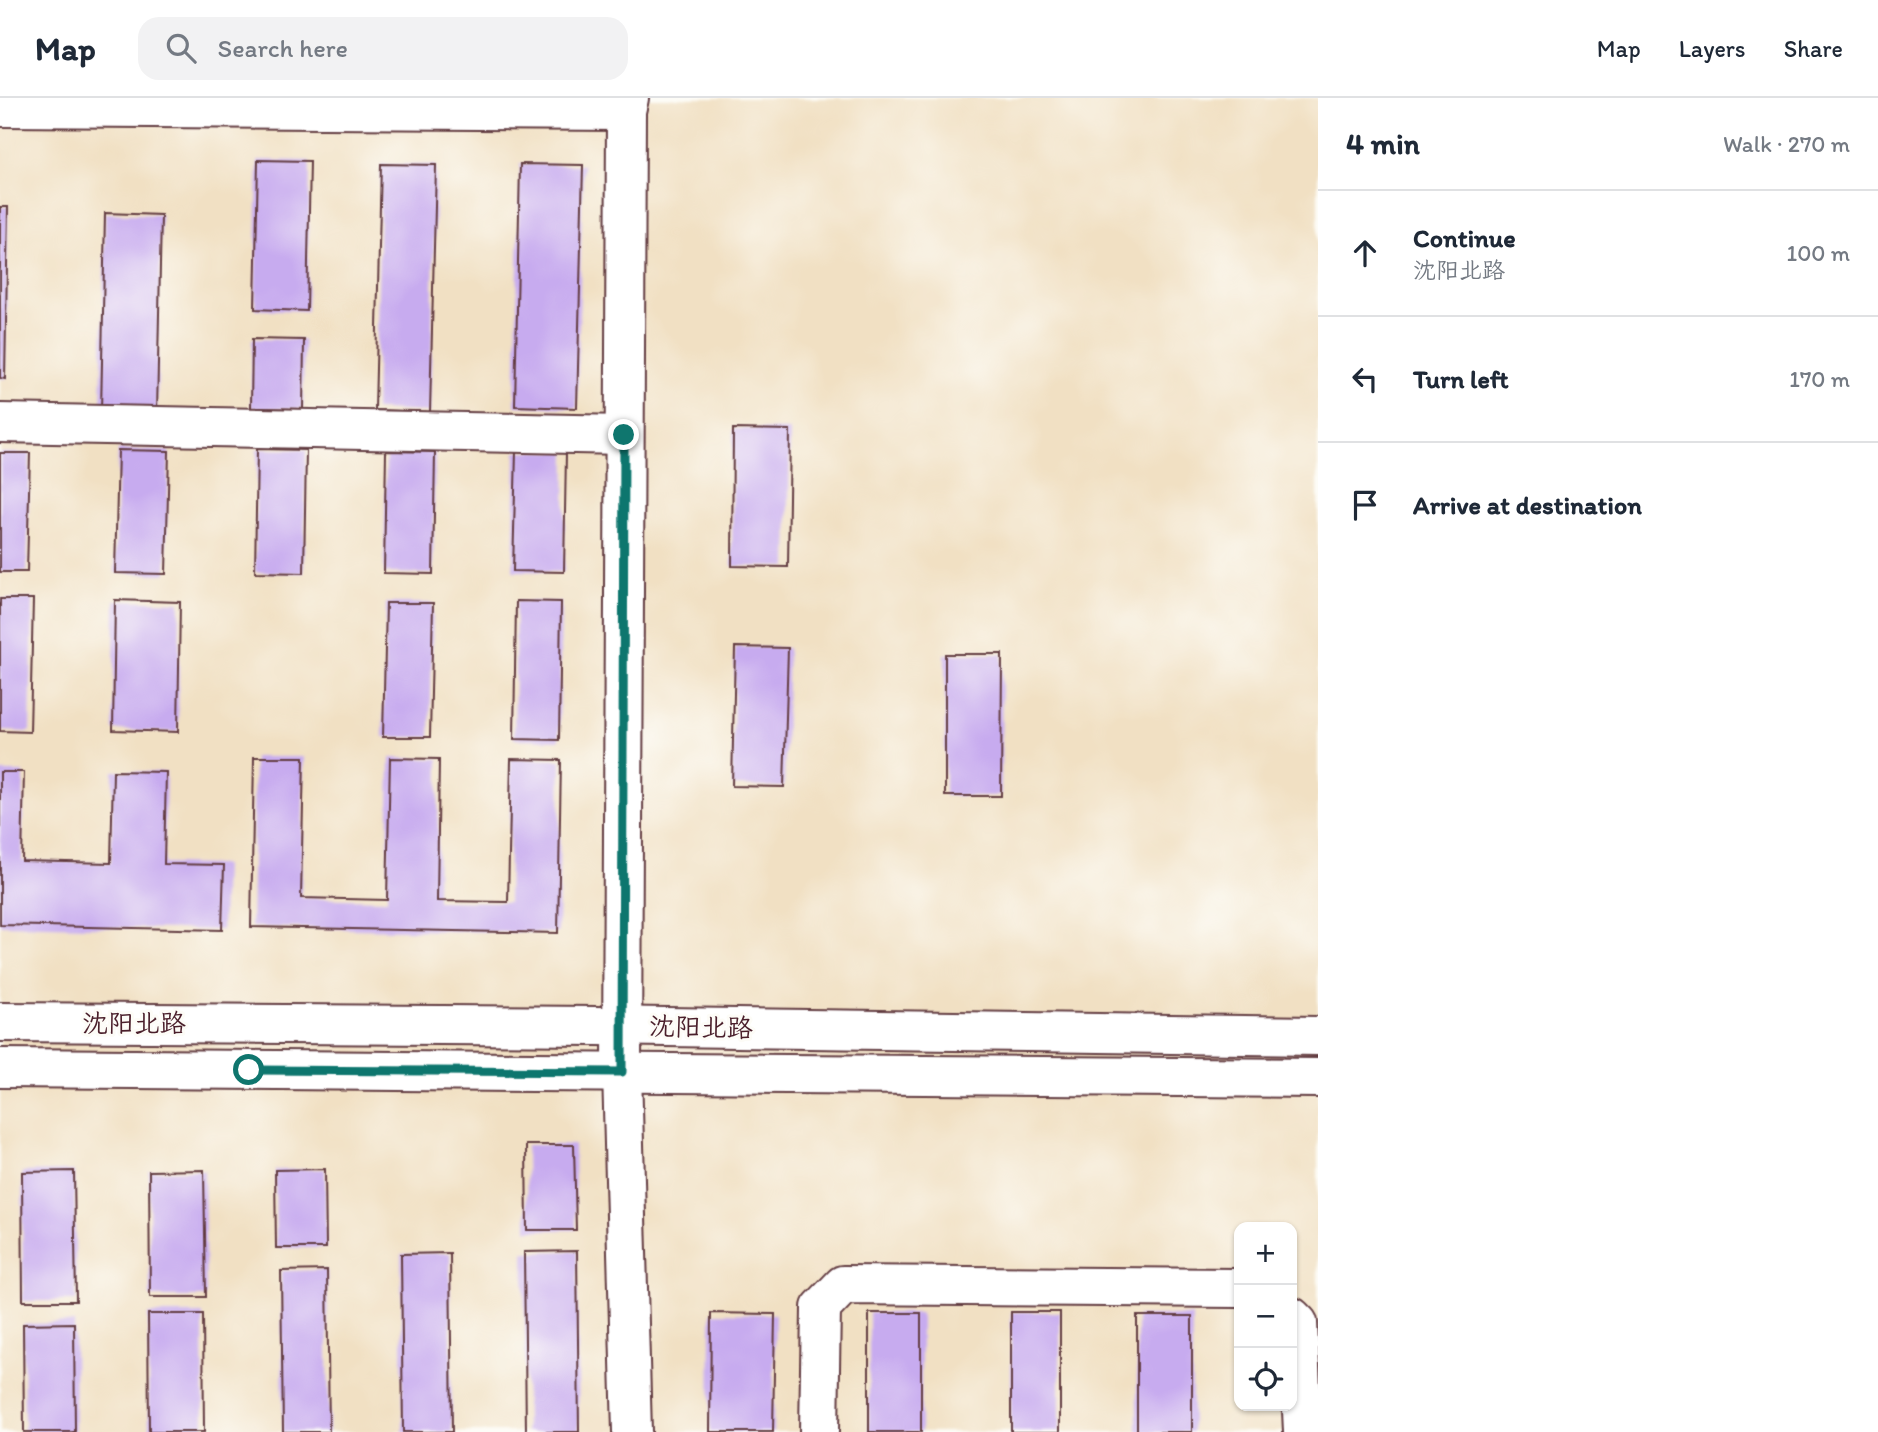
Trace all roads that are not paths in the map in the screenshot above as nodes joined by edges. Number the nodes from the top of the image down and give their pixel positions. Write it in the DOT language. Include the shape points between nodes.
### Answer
graph roads {
  1 [pos="627,104"];
  2 [pos="0,107"];
  3 [pos="0,423"];
  4 [pos="624,435"];
  5 [pos="0,1022"];
  6 [pos="623,1026"];
  7 [pos="1318,1036"];
  8 [pos="0,1068"];
  9 [pos="622,1072"];
  10 [pos="1318,1078"];
  11 [pos="1234,1288"];
  12 [pos="1297,1322"];
  13 [pos="632,1432"];
  14 [pos="820,1432"];
  15 [pos="1303,1432"];
  1 -- 2 [label="main road"];
  1 -- 4 [label="main road"];
  3 -- 4 [label="main road"];
  4 -- 6 [label="main road"];
  5 -- 6 [label="main road, 沈阳北路"];
  6 -- 7 [label="main road, 沈阳北路"];
  6 -- 9 [label="main road"];
  8 -- 9 [label="main road, 沈阳北路"];
  9 -- 10 [label="main road, 沈阳北路"];
  9 -- 13 [label="main road"];
  11 -- 14 [label="main road" via="844,1284 821,1308"];
  12 -- 15 [label="main road"];
}
